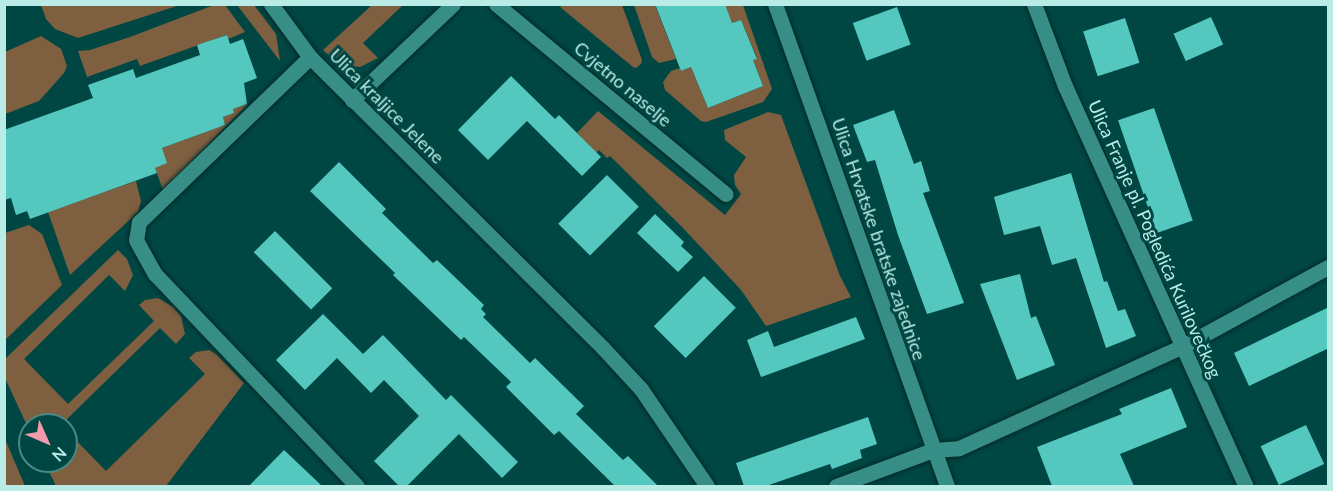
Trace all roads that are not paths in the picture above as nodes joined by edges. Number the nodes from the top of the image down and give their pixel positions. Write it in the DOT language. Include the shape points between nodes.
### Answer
graph roads {
  1 [pos="271,4"];
  2 [pos="453,4"];
  3 [pos="496,4"];
  4 [pos="775,4"];
  5 [pos="1034,4"];
  6 [pos="310,57"];
  7 [pos="352,100"];
  8 [pos="726,194"];
  9 [pos="1329,267"];
  10 [pos="1183,346"];
  11 [pos="933,450"];
  12 [pos="357,486"];
  13 [pos="707,486"];
  14 [pos="836,486"];
  15 [pos="946,486"];
  16 [pos="1246,486"];
  1 -- 6 [label="street"];
  2 -- 7 [label="street"];
  3 -- 8 [label="street, Cvjetno naselje"];
  4 -- 11 [label="street, Ulica Hrvatske bratske zajednice"];
  5 -- 10 [label="street, Ulica Franje pl. Pogledića Kurilovečkog" via="1065,86"];
  6 -- 7 [label="street, Ulica kraljice Jelene"];
  6 -- 12 [label="street, Ulica kraljice Jelene" via="138,222 136,240 155,274"];
  7 -- 13 [label="street, Ulica kraljice Jelene" via="618,364 671,430"];
  9 -- 10 [label="street"];
  10 -- 11 [label="street" via="959,448"];
  10 -- 16 [label="street, Ulica Franje pl. Pogledića Kurilovečkog"];
  11 -- 14 [label="street"];
  11 -- 15 [label="street, Ulica Hrvatske bratske zajednice"];
}
